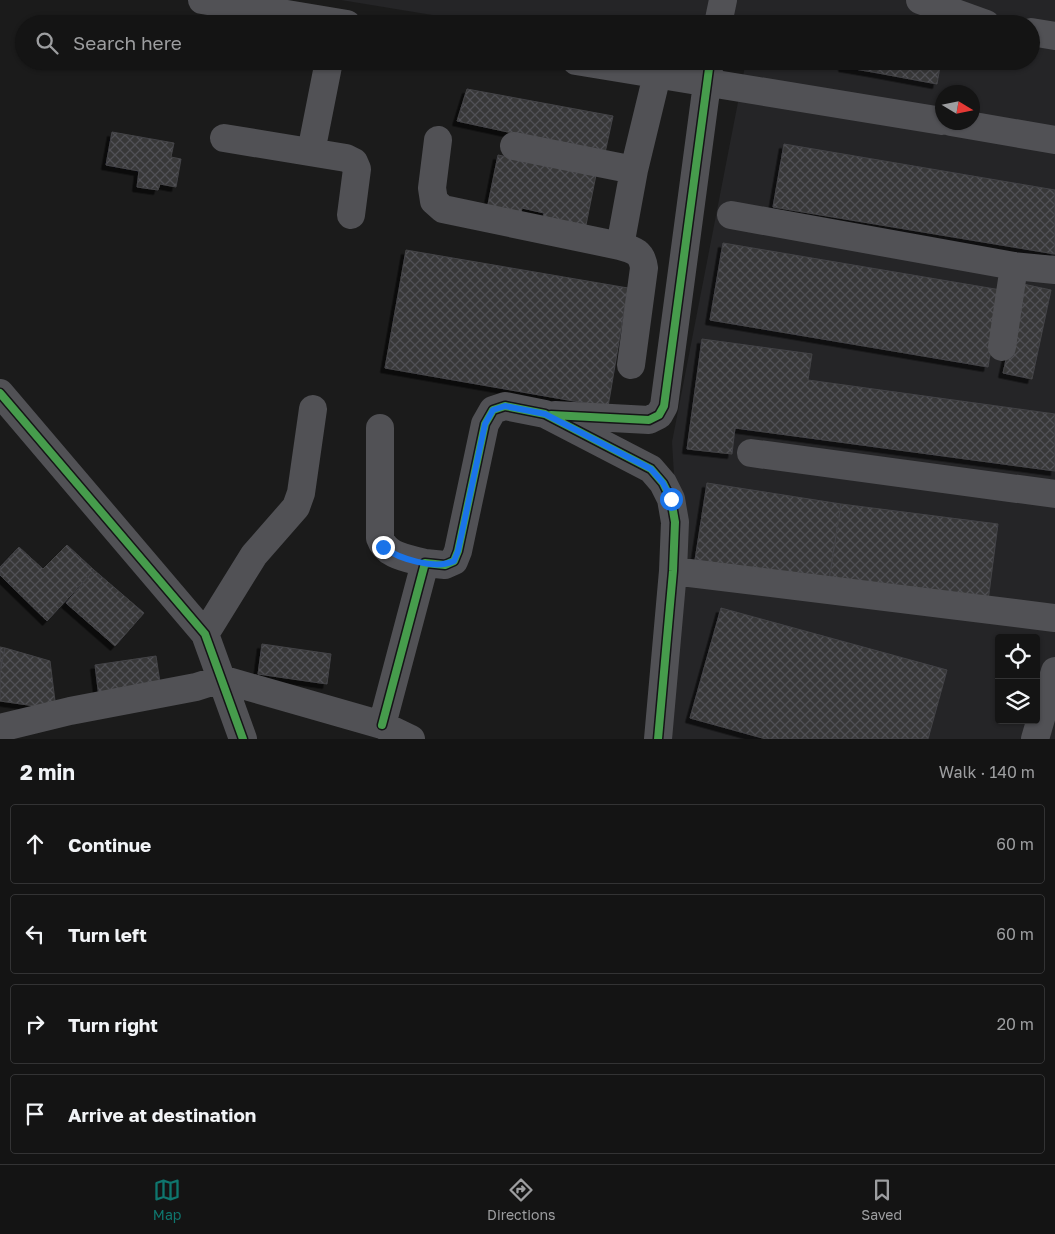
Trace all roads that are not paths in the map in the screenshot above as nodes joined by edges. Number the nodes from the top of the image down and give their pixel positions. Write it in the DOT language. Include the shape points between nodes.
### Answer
graph roads {
  1 [pos="202,0"];
  2 [pos="723,0"];
  3 [pos="920,0"];
  4 [pos="325,15"];
  5 [pos="720,15"];
  6 [pos="961,15"];
  7 [pos="1040,34"];
  8 [pos="1055,36"];
  9 [pos="327,70"];
  10 [pos="632,70"];
  11 [pos="708,72"];
  12 [pos="657,74"];
  13 [pos="935,120"];
  14 [pos="980,127"];
  15 [pos="224,138"];
  16 [pos="438,140"];
  17 [pos="1055,140"];
  18 [pos="514,146"];
  19 [pos="311,152"];
  20 [pos="634,170"];
  21 [pos="351,215"];
  22 [pos="731,216"];
  23 [pos="620,246"];
  24 [pos="1014,266"];
  25 [pos="1055,270"];
  26 [pos="1002,347"];
  27 [pos="631,365"];
  28 [pos="0,393"];
  29 [pos="313,409"];
  30 [pos="545,414"];
  31 [pos="380,428"];
  32 [pos="751,453"];
  33 [pos="1055,494"];
  34 [pos="425,563"];
  35 [pos="673,571"];
  36 [pos="1055,618"];
  37 [pos="205,634"];
  38 [pos="1055,671"];
  39 [pos="221,679"];
  40 [pos="1050,707"];
  41 [pos="382,725"];
  42 [pos="0,728"];
  43 [pos="243,739"];
  44 [pos="411,739"];
  45 [pos="658,739"];
  46 [pos="1035,739"];
  1 -- 4 [label="street"];
  2 -- 5 [label="street"];
  3 -- 6 [label="street"];
  7 -- 8 [label="street"];
  9 -- 19 [label="street"];
  10 -- 12 [label="street"];
  11 -- 12 [label="street"];
  11 -- 13 [label="street"];
  11 -- 30 [label="street" via="664,406 649,420"];
  12 -- 20 [label="street"];
  14 -- 17 [label="street"];
  15 -- 19 [label="street"];
  16 -- 23 [label="street" via="432,188 434,201 443,210"];
  18 -- 20 [label="street"];
  19 -- 21 [label="street" via="354,162 357,169"];
  20 -- 23 [label="street"];
  22 -- 24 [label="street"];
  23 -- 27 [label="street" via="635,250 643,257"];
  24 -- 25 [label="street"];
  24 -- 26 [label="street"];
  28 -- 37 [label="street"];
  29 -- 37 [label="street" via="296,507 254,556"];
  30 -- 34 [label="street" via="505,406 493,410 485,424 454,561 445,565"];
  30 -- 35 [label="street" via="651,469 663,483 671,499 675,522"];
  31 -- 34 [label="street" via="380,538 383,547 389,552"];
  32 -- 33 [label="street"];
  34 -- 41 [label="street"];
  35 -- 36 [label="street"];
  35 -- 45 [label="street"];
  37 -- 39 [label="street"];
  38 -- 40 [label="street"];
  39 -- 41 [label="street"];
  39 -- 42 [label="street"];
  39 -- 43 [label="street"];
  40 -- 46 [label="street"];
  41 -- 44 [label="street"];
}
